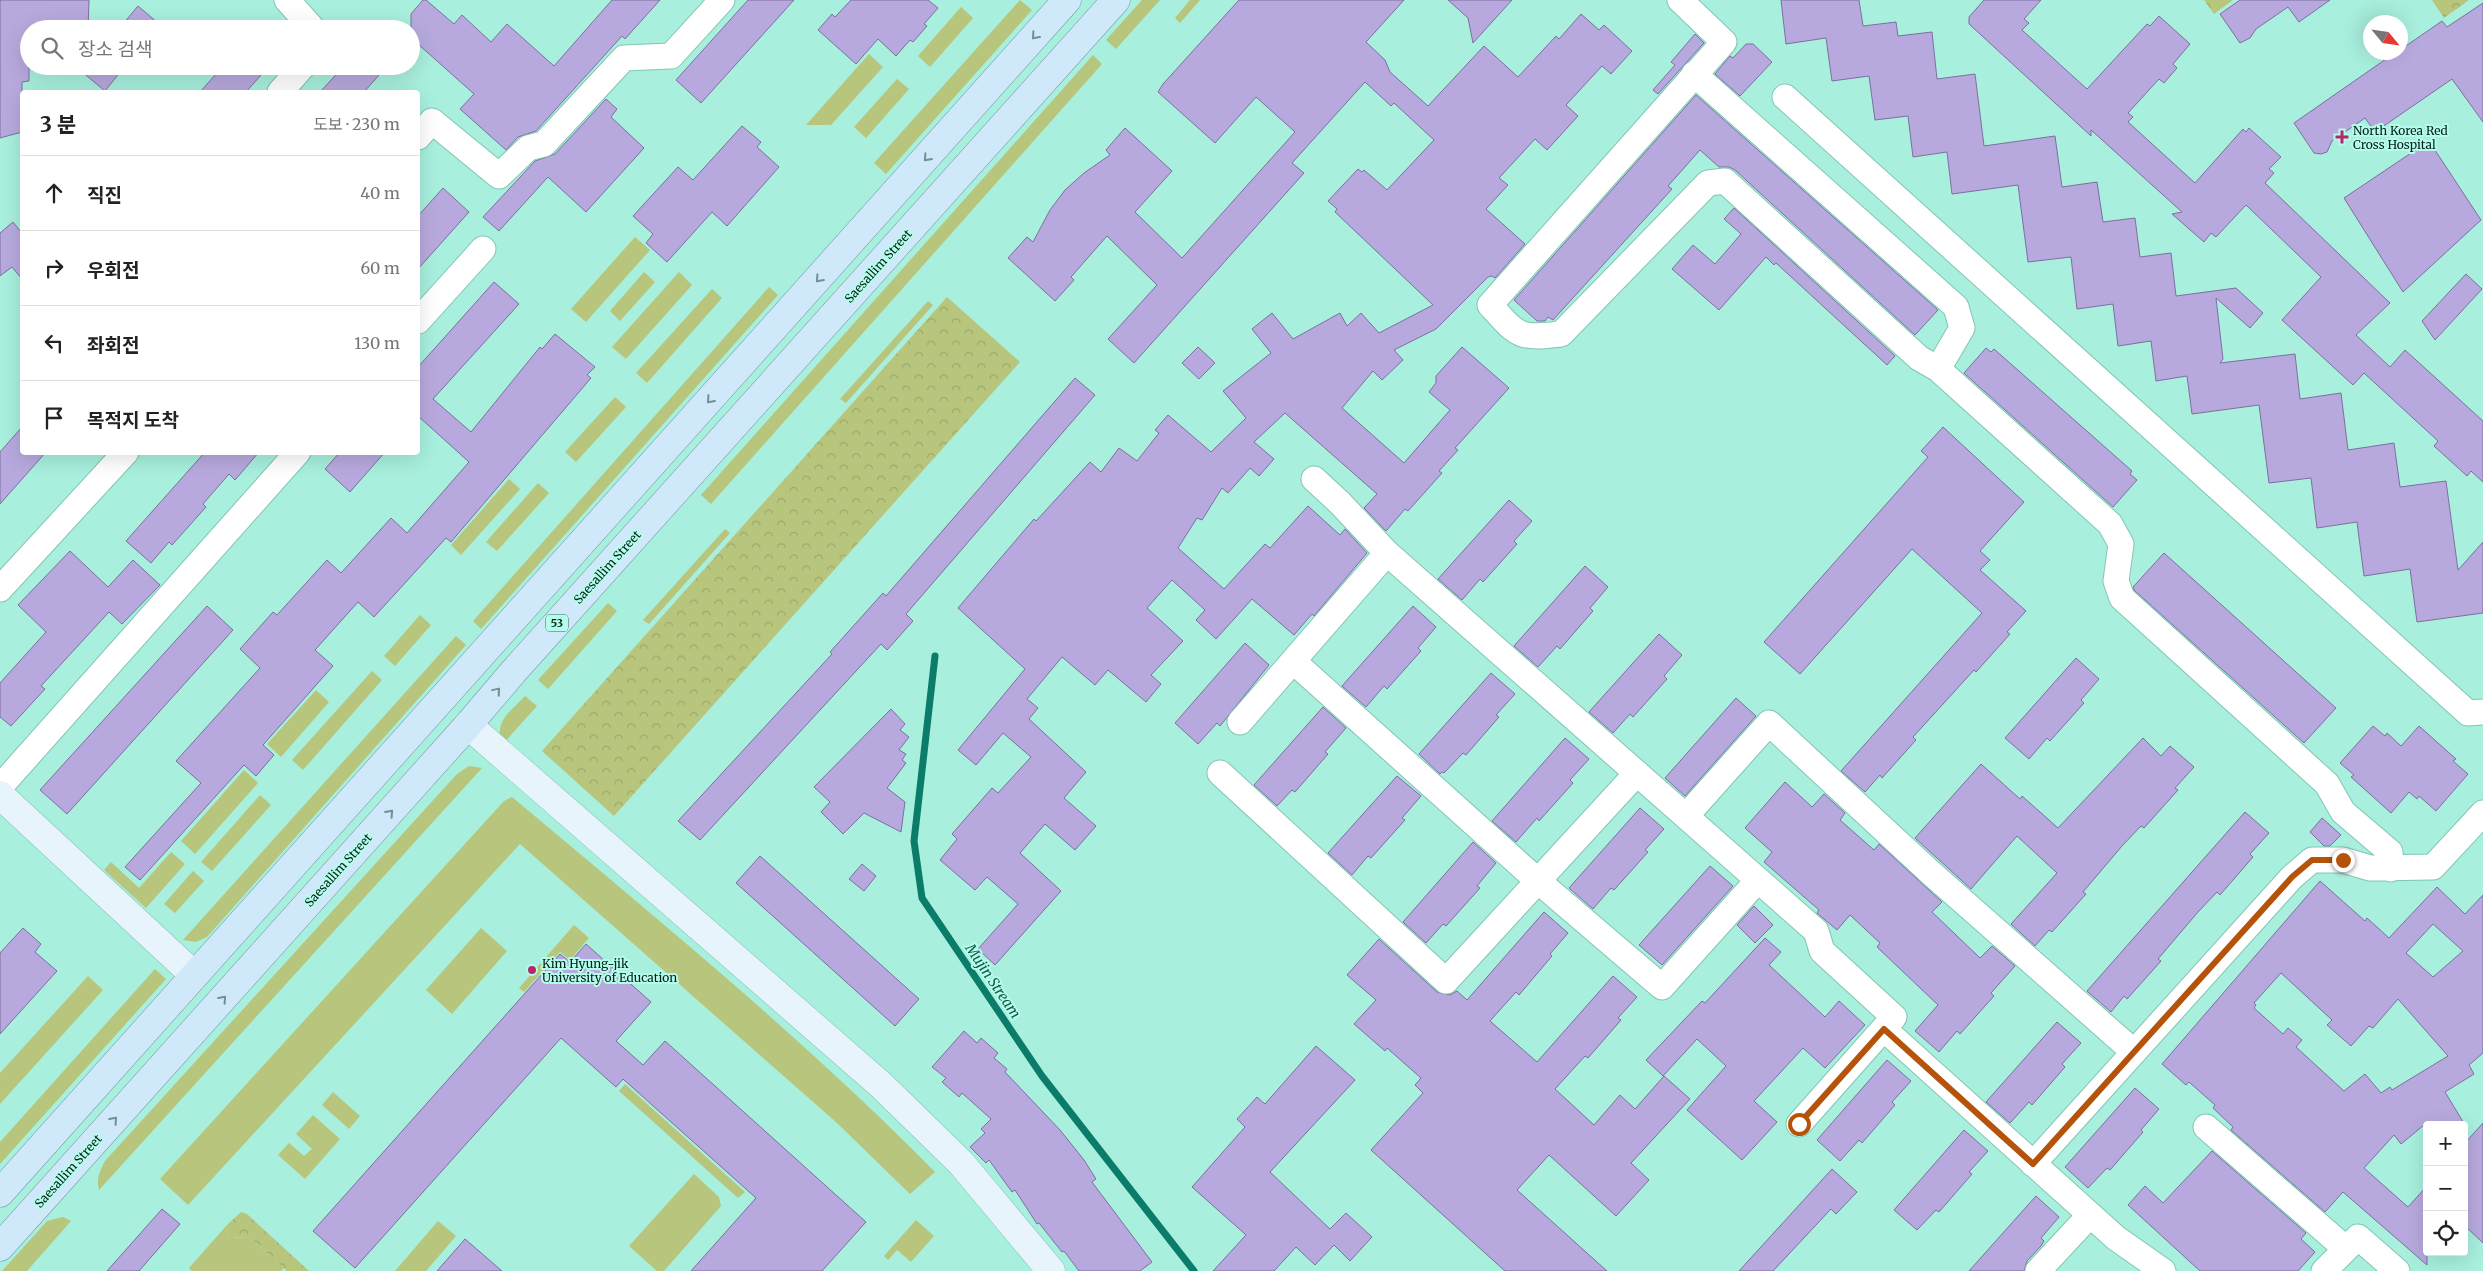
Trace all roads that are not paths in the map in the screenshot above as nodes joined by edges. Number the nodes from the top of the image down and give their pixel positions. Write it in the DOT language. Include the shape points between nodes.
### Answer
graph roads {
  1 [pos="287,0"];
  2 [pos="722,0"];
  3 [pos="1067,0"];
  4 [pos="1116,0"];
  5 [pos="1680,0"];
  6 [pos="305,20"];
  7 [pos="1694,74"];
  8 [pos="295,75"];
  9 [pos="282,90"];
  10 [pos="1785,97"];
  11 [pos="420,135"];
  12 [pos="483,249"];
  13 [pos="420,319"];
  14 [pos="1938,369"];
  15 [pos="123,455"];
  16 [pos="295,455"];
  17 [pos="1314,479"];
  18 [pos="1387,553"];
  19 [pos="0,589"];
  20 [pos="1293,661"];
  21 [pos="2483,712"];
  22 [pos="1240,722"];
  23 [pos="468,725"];
  24 [pos="1637,773"];
  25 [pos="1220,774"];
  26 [pos="0,787"];
  27 [pos="0,795"];
  28 [pos="2483,813"];
  29 [pos="1686,816"];
  30 [pos="2391,869"];
  31 [pos="1758,880"];
  32 [pos="1538,881"];
  33 [pos="194,975"];
  34 [pos="1884,1029"];
  35 [pos="2134,1052"];
  36 [pos="1799,1124"];
  37 [pos="2206,1127"];
  38 [pos="2033,1164"];
  39 [pos="0,1193"];
  40 [pos="2090,1215"];
  41 [pos="0,1247"];
  42 [pos="2346,1249"];
  43 [pos="1051,1271"];
  44 [pos="2038,1271"];
  45 [pos="2163,1271"];
  46 [pos="2324,1271"];
  47 [pos="2397,1271"];
  1 -- 6 [label="street"];
  2 -- 11 [label="street" via="671,56 624,58 544,144 528,148 499,176 432,121"];
  3 -- 33 [label="main road, one-way"];
  23 -- 4 [label="main road, Saesallim Street / 53, one-way"];
  5 -- 7 [label="street" via="1724,42"];
  7 -- 14 [label="street" via="1956,307 1962,328"];
  7 -- 14 [label="street" via="1490,305 1515,333 1532,337 1561,334 1708,183 1725,181 1919,358"];
  8 -- 9 [label="street"];
  10 -- 21 [label="street" via="2468,713"];
  12 -- 13 [label="street"];
  14 -- 30 [label="street" via="2110,524 2121,544 2116,582 2122,598 2327,784 2343,812 2390,852"];
  15 -- 19 [label="street"];
  16 -- 26 [label="street"];
  17 -- 18 [label="street"];
  18 -- 20 [label="street"];
  18 -- 24 [label="street"];
  20 -- 22 [label="street"];
  20 -- 32 [label="street"];
  41 -- 23 [label="main road, Saesallim Street / 53, one-way"];
  23 -- 43 [label="street" via="881,1085 960,1164"];
  24 -- 29 [label="street"];
  24 -- 32 [label="street"];
  25 -- 32 [label="street" via="1446,981"];
  27 -- 33 [label="street"];
  28 -- 30 [label="street" via="2433,867"];
  29 -- 31 [label="street"];
  29 -- 35 [label="street" via="1769,723 1932,874"];
  30 -- 35 [label="street" via="2370,868 2343,860 2312,860 2292,877"];
  31 -- 32 [label="street" via="1662,987"];
  31 -- 34 [label="street" via="1816,931 1822,951 1894,1016"];
  33 -- 39 [label="main road"];
  34 -- 36 [label="street"];
  34 -- 38 [label="street"];
  35 -- 38 [label="street"];
  37 -- 42 [label="street"];
  38 -- 40 [label="street"];
  40 -- 44 [label="street"];
  40 -- 45 [label="street"];
  42 -- 46 [label="street"];
  42 -- 47 [label="street" via="2358,1237"];
}
